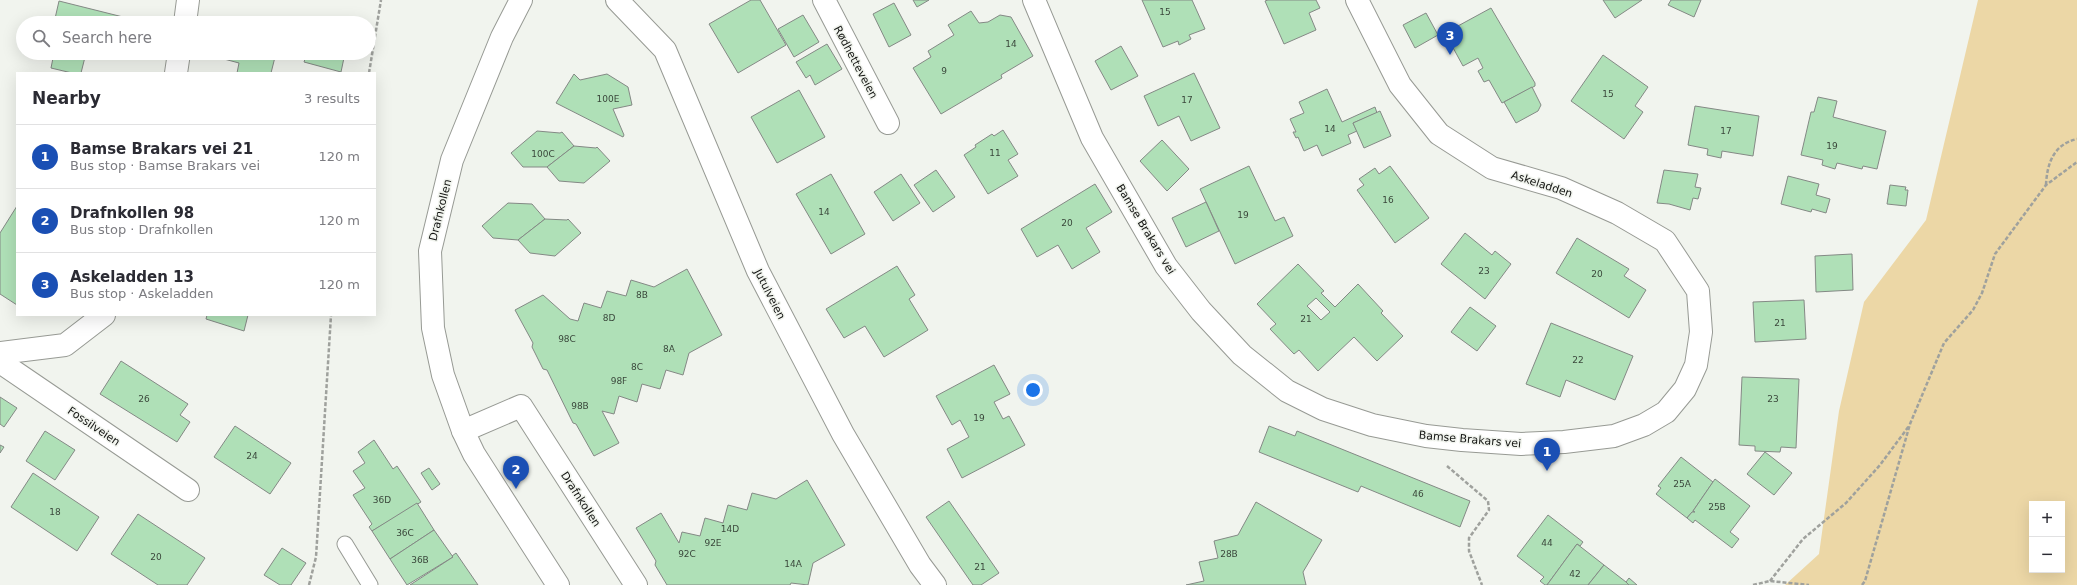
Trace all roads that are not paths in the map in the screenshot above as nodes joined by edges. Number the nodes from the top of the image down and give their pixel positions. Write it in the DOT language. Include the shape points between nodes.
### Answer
graph roads {
  1 [pos="188,0"];
  2 [pos="522,0"];
  3 [pos="617,0"];
  4 [pos="824,0"];
  5 [pos="1034,0"];
  6 [pos="1357,0"];
  7 [pos="185,16"];
  8 [pos="179,60"];
  9 [pos="176,72"];
  10 [pos="888,123"];
  11 [pos="103,316"];
  12 [pos="0,353"];
  13 [pos="0,362"];
  14 [pos="1685,389"];
  15 [pos="463,431"];
  16 [pos="188,490"];
  17 [pos="345,544"];
  18 [pos="370,585"];
  19 [pos="558,585"];
  20 [pos="636,585"];
  21 [pos="935,585"];
  1 -- 7 [label="street"];
  2 -- 15 [label="street, Drafnkollen" via="502,37 452,160 430,251 433,328 443,375"];
  3 -- 21 [label="street, Jutulveien" via="664,50 758,271 842,434 920,565"];
  4 -- 10 [label="street, Rødhetteveien"];
  5 -- 14 [label="street, Bamse Brakars vei" via="1092,138 1166,266 1201,311 1242,356 1287,391 1323,409 1372,425 1426,436 1521,444 1614,436 1644,425 1666,412"];
  6 -- 14 [label="street, Askeladden" via="1400,85 1439,134 1492,168 1561,188 1617,213 1665,241 1698,291 1701,332 1696,365"];
  8 -- 9 [label="street"];
  11 -- 12 [label="street" via="65,345"];
  13 -- 16 [label="street, Fossilveien"];
  15 -- 19 [label="street, Drafnkollen" via="474,454"];
  15 -- 20 [label="street, Drafnkollen" via="521,406"];
  17 -- 18 [label="lane"];
}
